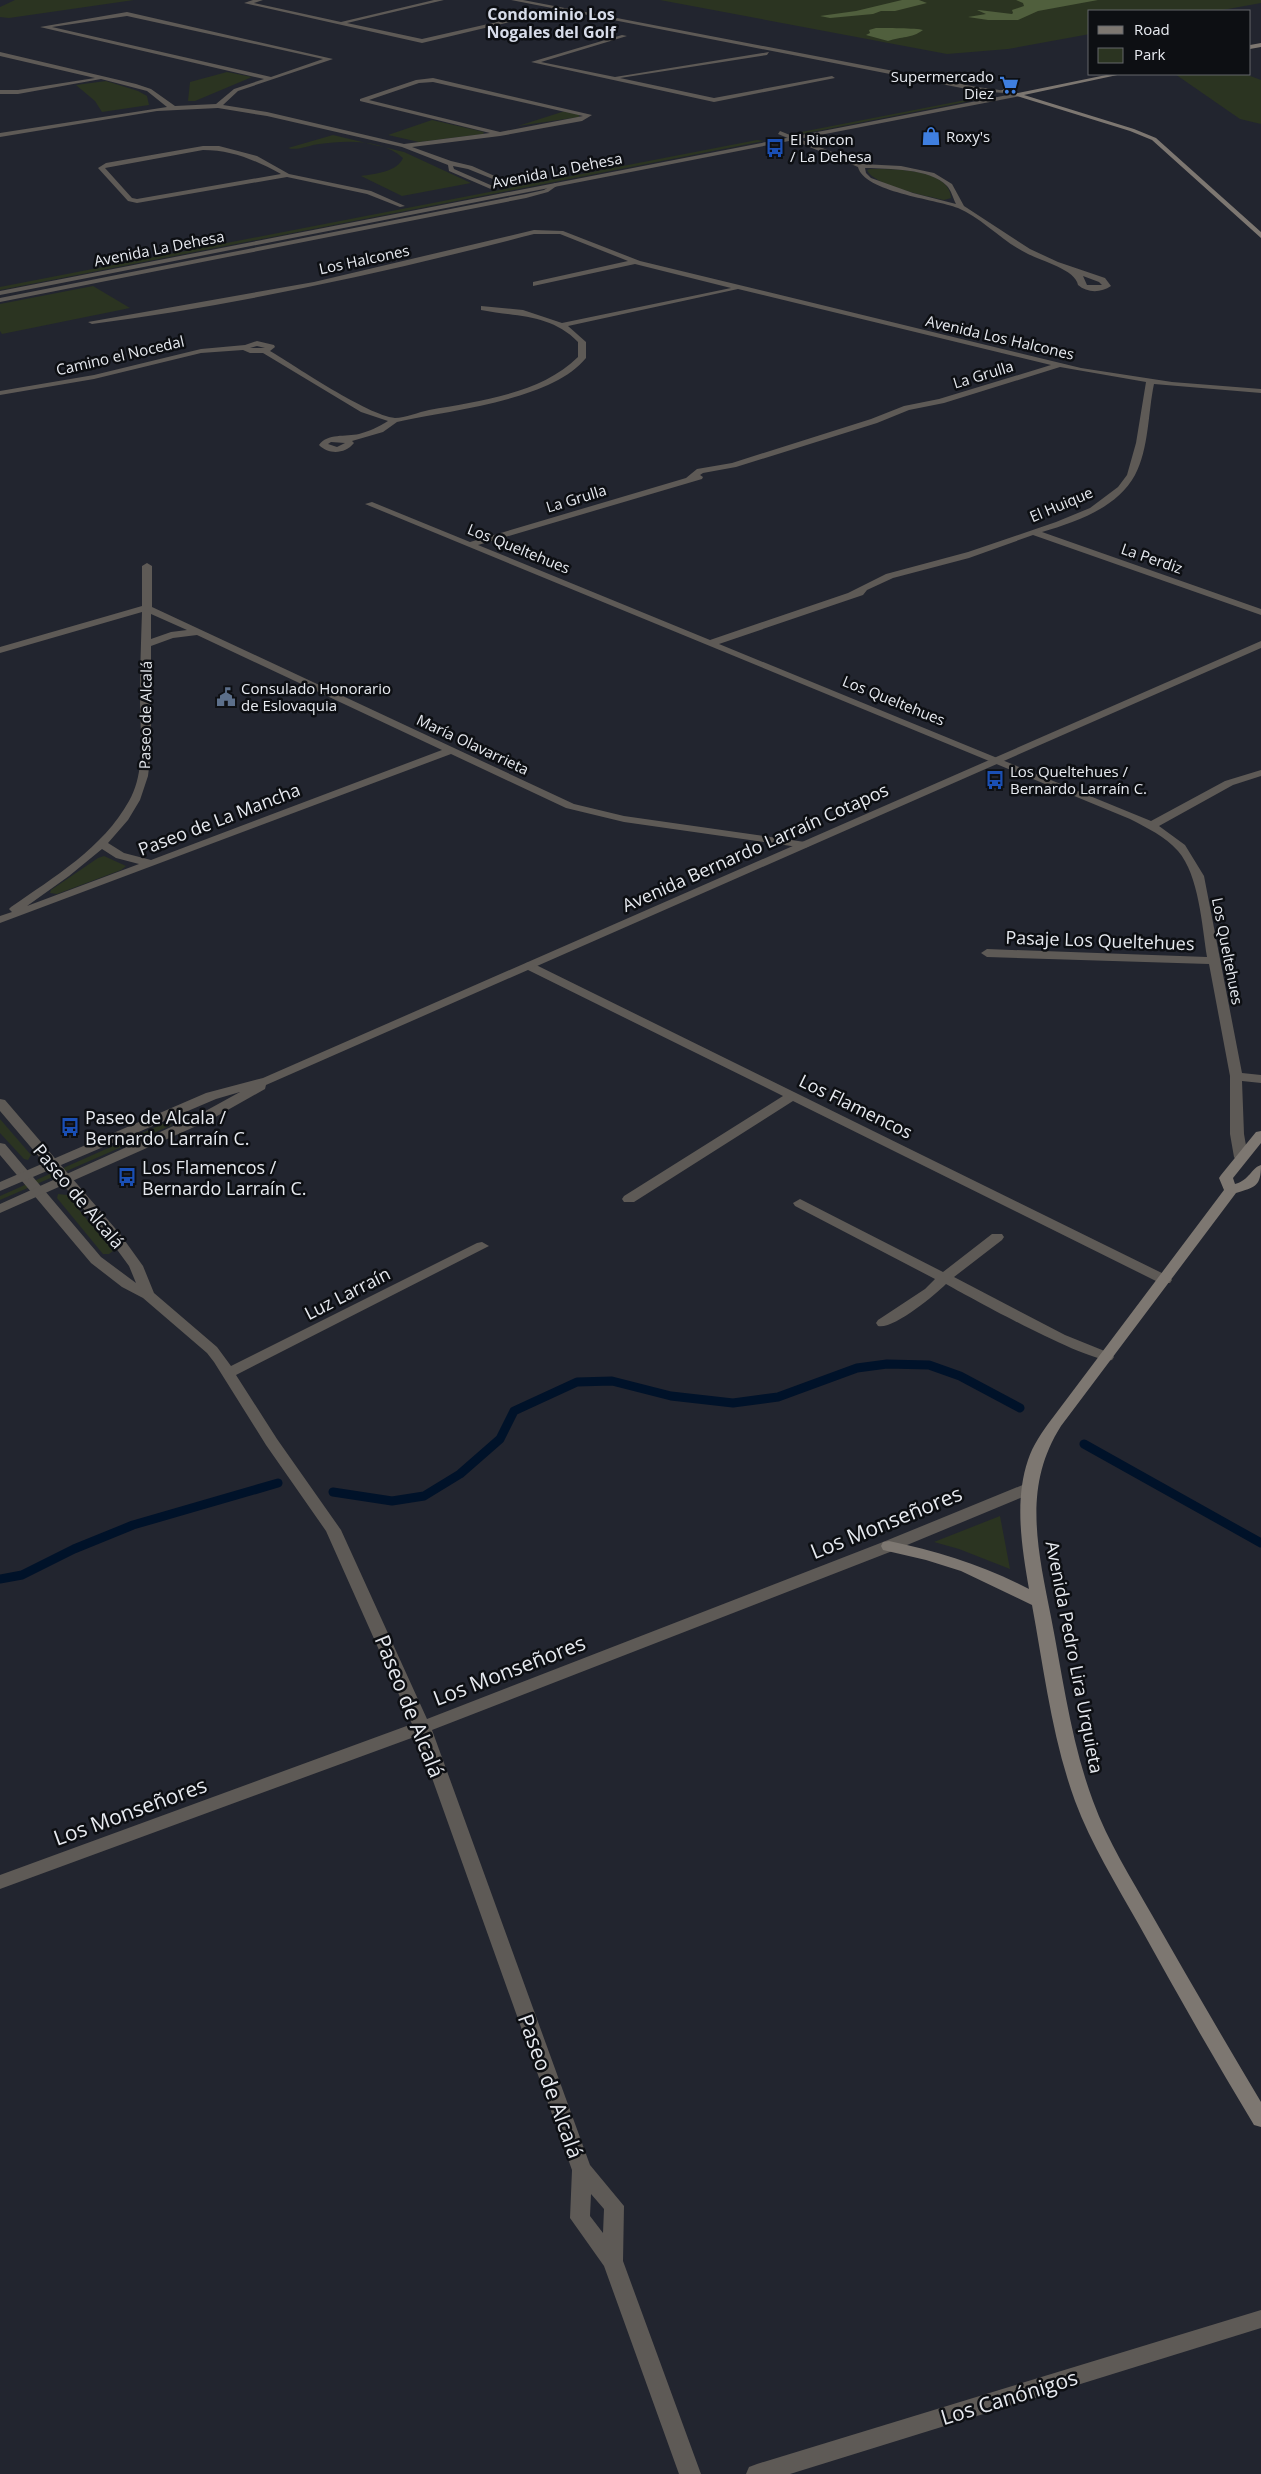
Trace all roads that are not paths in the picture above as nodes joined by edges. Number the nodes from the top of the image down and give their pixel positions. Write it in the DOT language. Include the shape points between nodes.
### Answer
graph roads {
  1 [pos="259,0"];
  2 [pos="416,0"];
  3 [pos="441,0"];
  4 [pos="514,0"];
  5 [pos="540,0"];
  6 [pos="528,17"];
  7 [pos="636,18"];
  8 [pos="338,20"];
  9 [pos="624,22"];
  10 [pos="624,36"];
  11 [pos="752,46"];
  12 [pos="780,51"];
  13 [pos="0,54"];
  14 [pos="542,59"];
  15 [pos="854,60"];
  16 [pos="697,62"];
  17 [pos="844,64"];
  18 [pos="887,66"];
  19 [pos="877,70"];
  20 [pos="1096,75"];
  21 [pos="1114,75"];
  22 [pos="624,76"];
  23 [pos="104,78"];
  24 [pos="269,78"];
  25 [pos="610,78"];
  26 [pos="832,78"];
  27 [pos="149,90"];
  28 [pos="1004,91"];
  29 [pos="0,92"];
  30 [pos="230,94"];
  31 [pos="1018,95"];
  32 [pos="728,98"];
  33 [pos="196,106"];
  34 [pos="218,106"];
  35 [pos="172,107"];
  36 [pos="157,109"];
  37 [pos="780,133"];
  38 [pos="2,134"];
  39 [pos="500,134"];
  40 [pos="793,138"];
  41 [pos="453,140"];
  42 [pos="404,146"];
  43 [pos="417,151"];
  44 [pos="449,163"];
  45 [pos="861,166"];
  46 [pos="485,173"];
  47 [pos="287,175"];
  48 [pos="468,177"];
  49 [pos="550,178"];
  50 [pos="522,183"];
  51 [pos="512,185"];
  52 [pos="555,185"];
  53 [pos="339,187"];
  54 [pos="493,188"];
  55 [pos="475,192"];
  56 [pos="378,195"];
  57 [pos="364,198"];
  58 [pos="376,204"];
  59 [pos="411,204"];
  60 [pos="402,206"];
  61 [pos="962,207"];
  62 [pos="386,209"];
  63 [pos="1261,236"];
  64 [pos="635,262"];
  65 [pos="134,267"];
  66 [pos="1072,270"];
  67 [pos="143,271"];
  68 [pos="536,284"];
  69 [pos="737,288"];
  70 [pos="0,293"];
  71 [pos="0,300"];
  72 [pos="484,308"];
  73 [pos="92,322"];
  74 [pos="565,327"];
  75 [pos="1061,365"];
  76 [pos="1150,382"];
  77 [pos="1261,391"];
  78 [pos="0,393"];
  79 [pos="394,420"];
  80 [pos="345,440"];
  81 [pos="369,504"];
  82 [pos="1032,532"];
  83 [pos="470,545"];
  84 [pos="147,566"];
  85 [pos="147,608"];
  86 [pos="1261,612"];
  87 [pos="198,632"];
  88 [pos="711,643"];
  89 [pos="1260,643"];
  90 [pos="146,644"];
  91 [pos="0,650"];
  92 [pos="450,751"];
  93 [pos="998,760"];
  94 [pos="1261,773"];
  95 [pos="1151,826"];
  96 [pos="101,844"];
  97 [pos="805,845"];
  98 [pos="152,864"];
  99 [pos="0,920"];
  100 [pos="987,953"];
  101 [pos="1213,961"];
  102 [pos="530,966"];
  103 [pos="1236,1076"];
  104 [pos="1261,1078"];
  105 [pos="267,1081"];
  106 [pos="792,1096"];
  107 [pos="0,1103"];
  108 [pos="1261,1135"];
  109 [pos="0,1147"];
  110 [pos="1241,1157"];
  111 [pos="53,1164"];
  112 [pos="1261,1169"];
  113 [pos="24,1176"];
  114 [pos="67,1180"];
  115 [pos="0,1187"];
  116 [pos="1231,1190"];
  117 [pos="38,1192"];
  118 [pos="629,1199"];
  119 [pos="800,1203"];
  120 [pos="0,1209"];
  121 [pos="997,1237"];
  122 [pos="482,1246"];
  123 [pos="944,1278"];
  124 [pos="1165,1280"];
  125 [pos="148,1295"];
  126 [pos="883,1323"];
  127 [pos="1107,1356"];
  128 [pos="228,1373"];
  129 [pos="1030,1488"];
  130 [pos="889,1546"];
  131 [pos="1040,1602"];
  132 [pos="423,1727"];
  133 [pos="0,1882"];
  134 [pos="1261,2119"];
  135 [pos="582,2170"];
  136 [pos="613,2261"];
  137 [pos="1261,2319"];
  138 [pos="690,2474"];
  139 [pos="757,2474"];
  1 -- 8 [label="street"];
  1 -- 8 [label="street" via="247,3"];
  2 -- 8 [label="street"];
  3 -- 8 [label="street"];
  4 -- 9 [label="street"];
  5 -- 7 [label="street"];
  6 -- 8 [label="street" via="425,41"];
  7 -- 9 [label="street"];
  7 -- 15 [label="street"];
  9 -- 11 [label="street"];
  10 -- 14 [label="street"];
  11 -- 12 [label="street"];
  11 -- 16 [label="street"];
  12 -- 16 [label="street"];
  12 -- 17 [label="street"];
  13 -- 23 [label="street"];
  14 -- 22 [label="street"];
  14 -- 25 [label="street" via="534,62"];
  15 -- 17 [label="street"];
  15 -- 18 [label="street"];
  16 -- 22 [label="street"];
  17 -- 19 [label="street"];
  18 -- 19 [label="street"];
  18 -- 28 [label="street" via="994,86"];
  19 -- 28 [label="street"];
  20 -- 28 [label="main road, Avenida La Dehesa"];
  21 -- 31 [label="main road, Avenida La Dehesa"];
  22 -- 25 [label="street"];
  22 -- 32 [label="street"];
  23 -- 27 [label="street"];
  23 -- 29 [label="street"];
  24 -- 24 [label="street" via="55,31 43,27 127,14 330,58"];
  24 -- 30 [label="street"];
  25 -- 32 [label="street" via="711,99"];
  26 -- 32 [label="street"];
  27 -- 35 [label="street"];
  27 -- 36 [label="street"];
  28 -- 31 [label="main road"];
  28 -- 37 [label="street, Avenida La Dehesa"];
  30 -- 33 [label="street"];
  30 -- 34 [label="street"];
  31 -- 40 [label="street, Avenida La Dehesa"];
  31 -- 63 [label="main road" via="1141,132 1154,139"];
  33 -- 34 [label="street"];
  33 -- 35 [label="street"];
  34 -- 42 [label="street"];
  35 -- 36 [label="street"];
  36 -- 38 [label="street"];
  37 -- 40 [label="street"];
  37 -- 49 [label="street, Avenida La Dehesa"];
  39 -- 39 [label="street" via="589,115 433,80 418,81 362,100"];
  39 -- 41 [label="street"];
  40 -- 45 [label="street"];
  40 -- 52 [label="street, Avenida La Dehesa"];
  41 -- 42 [label="street"];
  41 -- 43 [label="street"];
  42 -- 43 [label="street"];
  43 -- 44 [label="street"];
  44 -- 46 [label="street"];
  44 -- 48 [label="street" via="450,169"];
  45 -- 61 [label="street" via="866,176 886,186"];
  45 -- 61 [label="street" via="932,174 950,185"];
  46 -- 48 [label="street"];
  46 -- 51 [label="street"];
  47 -- 47 [label="street" via="261,159 215,148 101,168 130,200 137,201"];
  47 -- 53 [label="street"];
  48 -- 54 [label="street"];
  50 -- 51 [label="street, Avenida La Dehesa"];
  51 -- 54 [label="street, Avenida La Dehesa"];
  52 -- 65 [label="street, Avenida La Dehesa"];
  52 -- 67 [label="street" via="533,195"];
  53 -- 56 [label="street"];
  53 -- 57 [label="street"];
  54 -- 55 [label="street, Avenida La Dehesa"];
  56 -- 57 [label="street"];
  56 -- 60 [label="street"];
  57 -- 58 [label="street"];
  59 -- 60 [label="street"];
  60 -- 62 [label="street"];
  61 -- 66 [label="street" via="1027,251"];
  64 -- 68 [label="street, Los Halcones"];
  64 -- 69 [label="street, Los Halcones"];
  64 -- 73 [label="street, Los Halcones" via="561,232 534,232 448,255 229,301"];
  65 -- 67 [label="street"];
  65 -- 70 [label="street, Avenida La Dehesa"];
  67 -- 71 [label="street"];
  69 -- 74 [label="street"];
  69 -- 75 [label="street, Avenida Los Halcones"];
  72 -- 74 [label="street" via="525,314"];
  74 -- 79 [label="street, Camino el Nocedal" via="582,342 584,352 574,368 560,378 441,412"];
  75 -- 76 [label="street, Avenida Los Halcones"];
  75 -- 83 [label="street, La Grulla" via="941,401 916,413 874,422 733,465 710,476 690,478"];
  76 -- 77 [label="street, Avenida Los Halcones"];
  76 -- 82 [label="street, El Huique" via="1135,465 1126,482 1110,498 1086,512"];
  78 -- 79 [label="street, Camino el Nocedal" via="94,377 201,351 246,347 249,351 264,351 364,410"];
  79 -- 80 [label="street, Camino el Nocedal" via="381,429"];
  81 -- 83 [label="street, Los Queltehues"];
  82 -- 86 [label="street, La Perdiz"];
  82 -- 88 [label="street, El Huique" via="959,558 917,567 870,584 851,595"];
  83 -- 88 [label="street, Los Queltehues"];
  84 -- 85 [label="street, Paseo de Alcalá"];
  85 -- 87 [label="street, María Olavarrieta"];
  85 -- 90 [label="street, Paseo de Alcalá"];
  85 -- 91 [label="street"];
  87 -- 90 [label="street" via="171,635"];
  87 -- 92 [label="street, María Olavarrieta"];
  88 -- 93 [label="street, Los Queltehues"];
  89 -- 93 [label="street, Avenida Bernardo Larraín Cotapos"];
  90 -- 96 [label="street, Paseo de Alcalá" via="144,772 134,801"];
  92 -- 97 [label="street, María Olavarrieta" via="587,812"];
  92 -- 98 [label="street, Paseo de La Mancha"];
  93 -- 95 [label="street, Los Queltehues"];
  93 -- 97 [label="street, Avenida Bernardo Larraín Cotapos"];
  94 -- 95 [label="street" via="1229,783"];
  95 -- 101 [label="street, Los Queltehues" via="1181,846 1194,866"];
  96 -- 98 [label="street" via="120,856"];
  96 -- 99 [label="street, Paseo de Alcalá" via="58,880"];
  97 -- 102 [label="street, Avenida Bernardo Larraín Cotapos"];
  98 -- 99 [label="street, Paseo de La Mancha"];
  100 -- 101 [label="street, Pasaje Los Queltehues"];
  101 -- 103 [label="street, Los Queltehues"];
  102 -- 105 [label="street, Avenida Bernardo Larraín Cotapos"];
  102 -- 106 [label="street, Los Flamencos"];
  103 -- 104 [label="street"];
  103 -- 110 [label="street, Los Queltehues" via="1237,1134"];
  105 -- 111 [label="street, Avenida Bernardo Larraín Cotapos" via="211,1096"];
  105 -- 114 [label="street, Avenida Bernardo Larraín Cotapos" via="205,1117"];
  106 -- 118 [label="street"];
  106 -- 124 [label="street, Los Flamencos"];
  107 -- 111 [label="street, Paseo de Alcalá"];
  108 -- 110 [label="main road"];
  109 -- 113 [label="street, Paseo de Alcalá"];
  110 -- 116 [label="main road" via="1226,1178"];
  111 -- 113 [label="street, Avenida Bernardo Larraín Cotapos"];
  111 -- 114 [label="street, Paseo de Alcalá"];
  112 -- 116 [label="main road, Avenida Pedro Lira Urquieta" via="1250,1184"];
  113 -- 115 [label="street, Avenida Bernardo Larraín Cotapos"];
  113 -- 117 [label="street, Paseo de Alcalá"];
  114 -- 117 [label="street, Avenida Bernardo Larraín Cotapos"];
  114 -- 125 [label="street, Paseo de Alcalá" via="126,1251"];
  116 -- 124 [label="main road, Avenida Pedro Lira Urquieta"];
  117 -- 120 [label="street, Avenida Bernardo Larraín Cotapos"];
  117 -- 125 [label="street, Paseo de Alcalá" via="96,1260 127,1284"];
  119 -- 123 [label="street"];
  121 -- 123 [label="street"];
  122 -- 128 [label="street, Luz Larraín"];
  123 -- 126 [label="street" via="930,1292"];
  123 -- 127 [label="street" via="1060,1338"];
  124 -- 127 [label="main road, Avenida Pedro Lira Urquieta"];
  125 -- 128 [label="street, Paseo de Alcalá" via="212,1350"];
  127 -- 129 [label="main road, Avenida Pedro Lira Urquieta" via="1041,1446"];
  128 -- 132 [label="street, Paseo de Alcalá" via="271,1442 333,1530"];
  129 -- 130 [label="street, Los Monseñores"];
  129 -- 131 [label="main road, Avenida Pedro Lira Urquieta" via="1031,1539"];
  130 -- 131 [label="main road" via="967,1566"];
  130 -- 132 [label="street, Los Monseñores"];
  131 -- 134 [label="main road, Avenida Pedro Lira Urquieta" via="1074,1772 1096,1828 1190,2001"];
  132 -- 133 [label="street, Los Monseñores"];
  132 -- 135 [label="street, Paseo de Alcalá"];
  135 -- 136 [label="street, Paseo de Alcalá" via="580,2218"];
  135 -- 136 [label="street, Paseo de Alcalá" via="614,2206"];
  136 -- 138 [label="street, Paseo de Alcalá"];
  137 -- 139 [label="street, Los Canónigos"];
}
